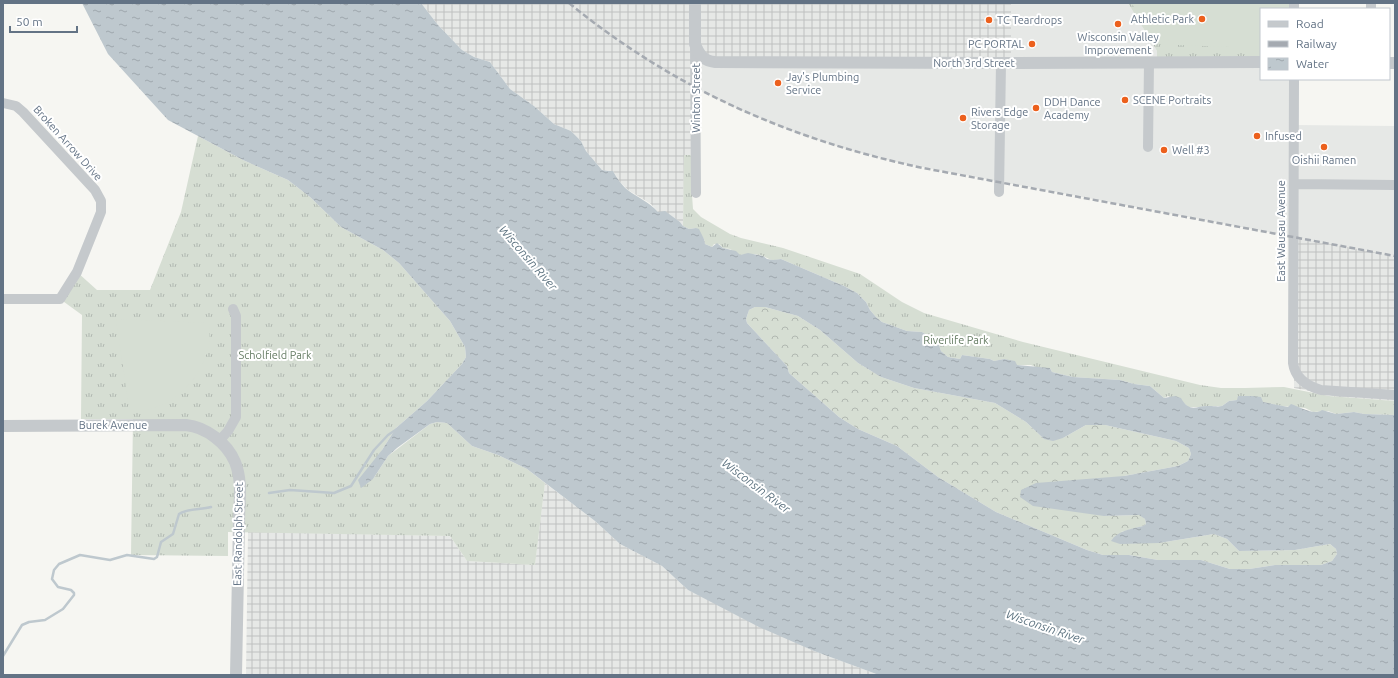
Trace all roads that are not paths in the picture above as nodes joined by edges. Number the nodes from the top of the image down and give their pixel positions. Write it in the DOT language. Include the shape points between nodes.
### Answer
graph roads {
  1 [pos="695,3"];
  2 [pos="695,44"];
  3 [pos="1149,62"];
  4 [pos="1260,62"];
  5 [pos="1001,63"];
  6 [pos="1294,80"];
  7 [pos="3,103"];
  8 [pos="1148,147"];
  9 [pos="1294,184"];
  10 [pos="1395,185"];
  11 [pos="999,192"];
  12 [pos="696,193"];
  13 [pos="3,299"];
  14 [pos="232,309"];
  15 [pos="1395,395"];
  16 [pos="3,426"];
  17 [pos="219,441"];
  18 [pos="236,675"];
  1 -- 2 [label="street, Winton Street"];
  2 -- 5 [label="street, North 3rd Street" via="700,56 716,62"];
  2 -- 12 [label="street, Winton Street"];
  3 -- 4 [label="street, North 3rd Street"];
  3 -- 5 [label="street, North 3rd Street"];
  3 -- 8 [label="street"];
  5 -- 11 [label="street"];
  6 -- 9 [label="street, East Wausau Avenue"];
  7 -- 13 [label="street, Broken Arrow Drive" via="16,106 23,112 95,190 101,201 99,220 77,272 60,299"];
  9 -- 10 [label="street"];
  9 -- 15 [label="street, East Wausau Avenue" via="1294,370 1302,381 1323,390"];
  14 -- 17 [label="street" via="236,316 236,417"];
  16 -- 17 [label="street, Burek Avenue" via="186,425 204,430"];
  17 -- 18 [label="street, East Randolph Street" via="232,454 240,480"];
}
